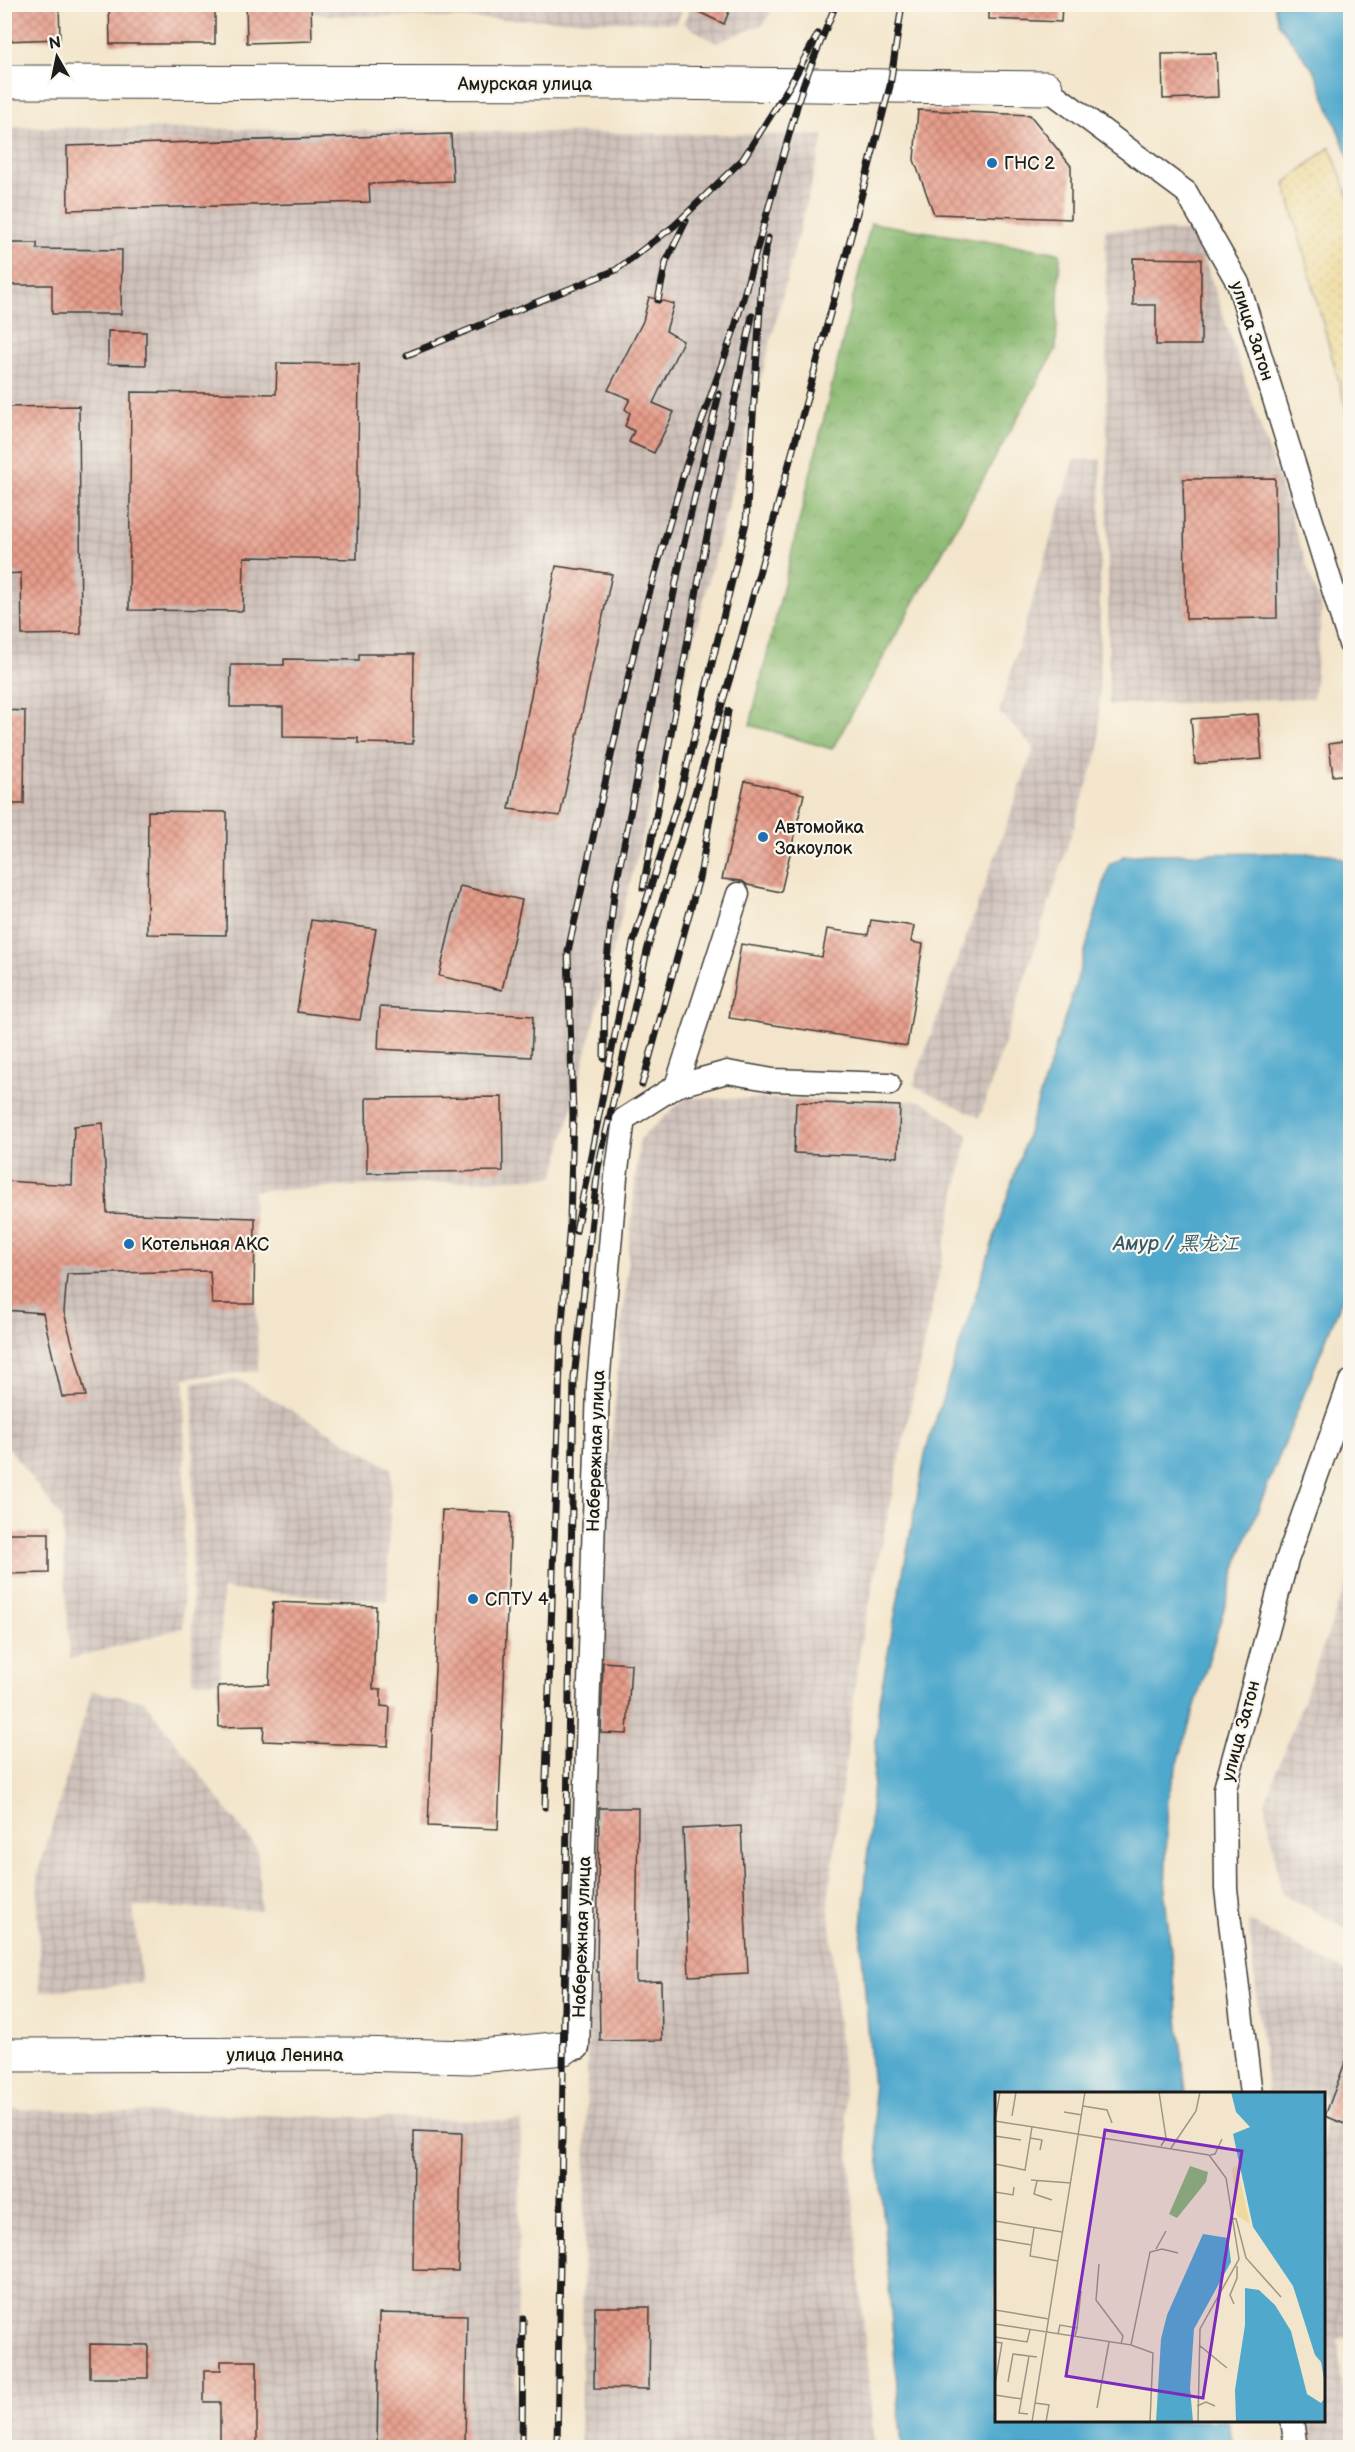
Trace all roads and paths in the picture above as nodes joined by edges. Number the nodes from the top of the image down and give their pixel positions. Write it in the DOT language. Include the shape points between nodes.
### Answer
graph roads {
  1 [pos="4,82"];
  2 [pos="1046,88"];
  3 [pos="1350,644"];
  4 [pos="738,894"];
  5 [pos="889,1084"];
  6 [pos="676,1086"];
  7 [pos="1350,1382"];
  8 [pos="564,2048"];
  9 [pos="4,2055"];
  10 [pos="1251,2092"];
  11 [pos="1292,2422"];
  12 [pos="1296,2448"];
  1 -- 2 [label="street, Амурская улица"];
  2 -- 3 [label="street, улица Затон" via="1186,192 1238,283"];
  4 -- 6 [label="street"];
  5 -- 6 [label="street, Набережная улица" via="773,1080 727,1072"];
  6 -- 8 [label="street, Набережная улица" via="624,1119 616,1178 598,1385 578,2048"];
  7 -- 10 [label="street, улица Затон" via="1287,1560 1225,1789 1226,1889"];
  8 -- 9 [label="street, улица Ленина" via="470,2057"];
  11 -- 12 [label="street"];
}
